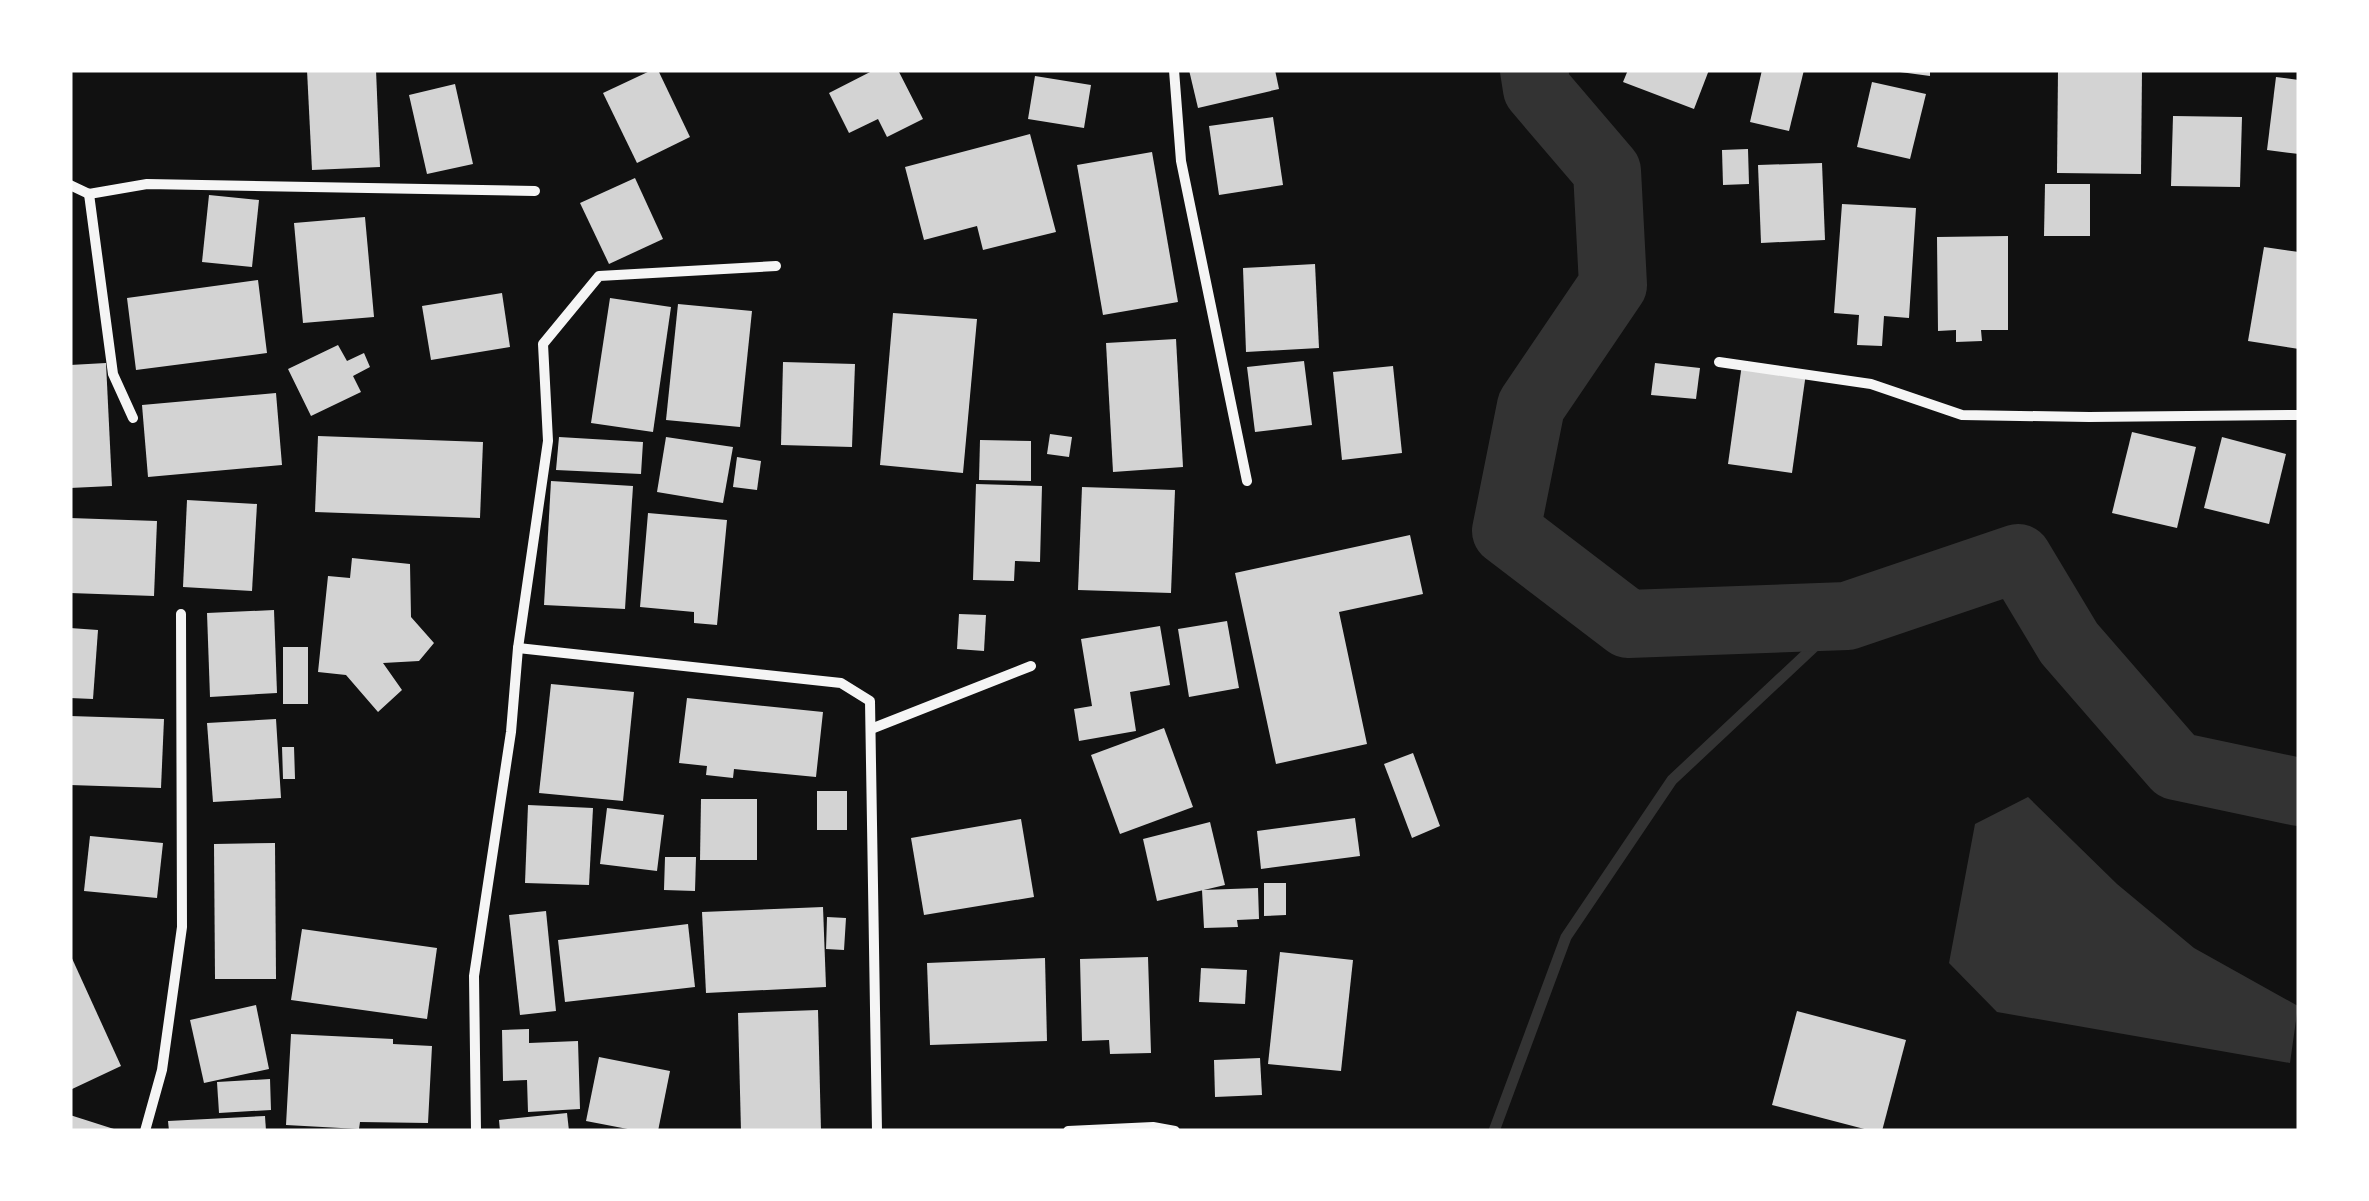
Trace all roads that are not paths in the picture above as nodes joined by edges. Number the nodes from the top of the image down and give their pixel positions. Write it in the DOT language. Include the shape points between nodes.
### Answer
graph roads {
  1 [pos="1174,70"];
  2 [pos="70,185"];
  3 [pos="535,191"];
  4 [pos="89,194"];
  5 [pos="776,266"];
  6 [pos="1719,362"];
  7 [pos="2299,415"];
  8 [pos="133,418"];
  9 [pos="1247,481"];
  10 [pos="181,614"];
  11 [pos="518,648"];
  12 [pos="1031,666"];
  13 [pos="871,728"];
  14 [pos="145,1131"];
  15 [pos="476,1131"];
  16 [pos="878,1131"];
  17 [pos="1068,1131"];
  18 [pos="1174,1131"];
  1 -- 9 [label="street" via="1181,160"];
  2 -- 4 [label="street"];
  3 -- 4 [label="street" via="147,184"];
  4 -- 8 [label="street" via="113,374"];
  5 -- 11 [label="street" via="600,276 542,344 548,441"];
  6 -- 7 [label="street" via="1871,384 1962,415"];
  10 -- 14 [label="street" via="182,926 162,1070"];
  11 -- 13 [label="street" via="841,683 870,702"];
  11 -- 15 [label="street" via="474,976"];
  12 -- 13 [label="street"];
  13 -- 16 [label="street"];
  17 -- 18 [label="street"];
}
